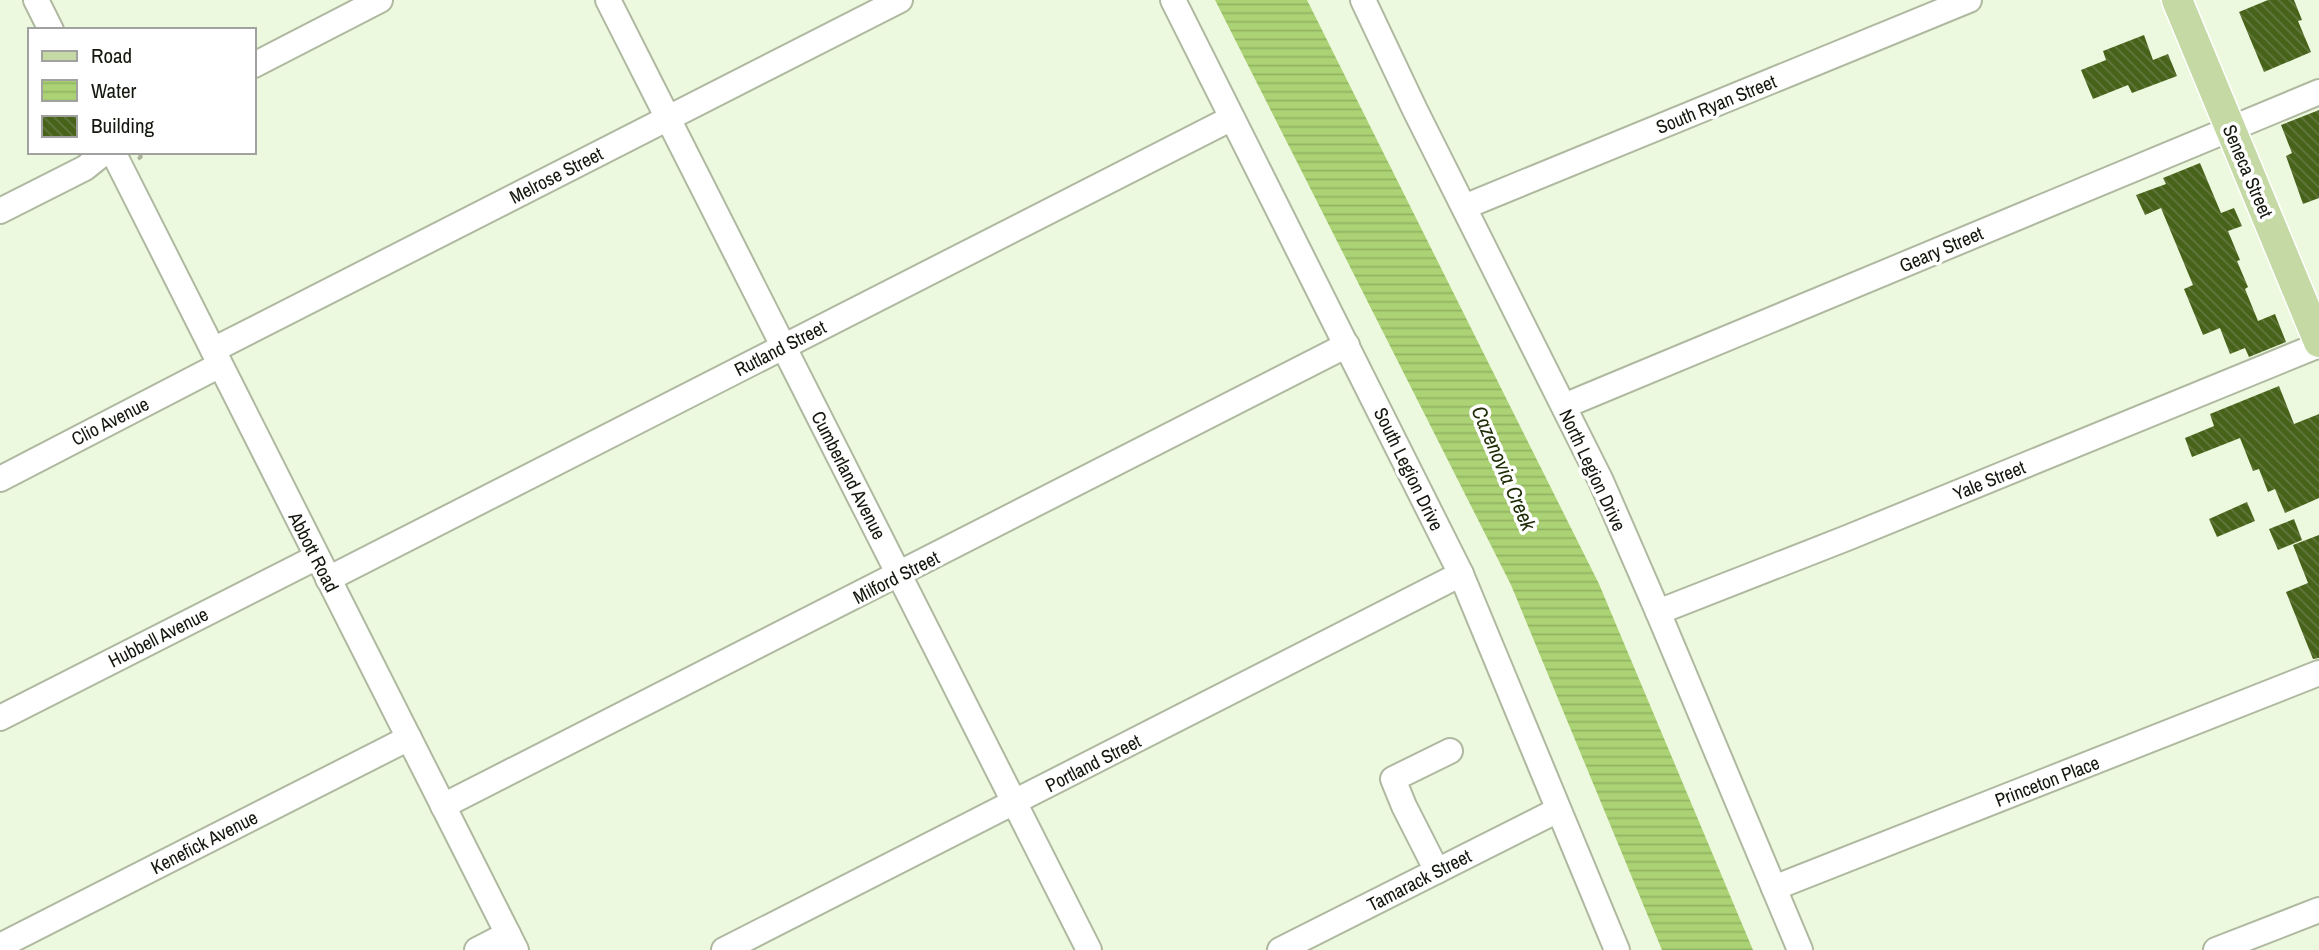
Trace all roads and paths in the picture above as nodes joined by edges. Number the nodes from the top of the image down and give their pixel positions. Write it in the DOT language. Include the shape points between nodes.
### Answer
graph roads {
  1 [pos="36,0"];
  2 [pos="380,0"];
  3 [pos="608,0"];
  4 [pos="900,0"];
  5 [pos="1173,0"];
  6 [pos="1363,0"];
  7 [pos="1969,0"];
  8 [pos="2177,0"];
  9 [pos="50,28"];
  10 [pos="256,64"];
  11 [pos="2319,92"];
  12 [pos="668,118"];
  13 [pos="1233,118"];
  14 [pos="2231,129"];
  15 [pos="102,154"];
  16 [pos="114,154"];
  17 [pos="1464,207"];
  18 [pos="0,211"];
  19 [pos="2317,333"];
  20 [pos="1347,345"];
  21 [pos="784,346"];
  22 [pos="216,357"];
  23 [pos="1564,407"];
  24 [pos="0,479"];
  25 [pos="317,557"];
  26 [pos="1461,574"];
  27 [pos="900,575"];
  28 [pos="328,579"];
  29 [pos="1658,612"];
  30 [pos="2318,675"];
  31 [pos="0,718"];
  32 [pos="408,738"];
  33 [pos="1450,751"];
  34 [pos="1014,802"];
  35 [pos="443,806"];
  36 [pos="1558,810"];
  37 [pos="1437,871"];
  38 [pos="1774,888"];
  39 [pos="2319,910"];
  40 [pos="512,942"];
  41 [pos="0,946"];
  42 [pos="477,950"];
  43 [pos="724,950"];
  44 [pos="1089,950"];
  45 [pos="1280,950"];
  46 [pos="1617,950"];
  47 [pos="1800,950"];
  48 [pos="2216,950"];
  1 -- 9 [label="street"];
  2 -- 10 [label="street"];
  3 -- 12 [label="street, Cumberland Avenue"];
  4 -- 12 [label="street, Melrose Street"];
  5 -- 13 [label="street, South Legion Drive"];
  6 -- 17 [label="street, North Legion Drive"];
  7 -- 17 [label="street, South Ryan Street"];
  8 -- 14 [label="main road, Seneca Street"];
  11 -- 14 [label="street, Geary Street"];
  12 -- 21 [label="street, Cumberland Avenue"];
  12 -- 22 [label="street, Melrose Street"];
  13 -- 20 [label="street, South Legion Drive"];
  13 -- 21 [label="street, Rutland Street"];
  14 -- 19 [label="main road, Seneca Street"];
  14 -- 23 [label="street, Geary Street"];
  15 -- 18 [label="street" via="85,168"];
  16 -- 22 [label="street, Abbott Road"];
  17 -- 23 [label="street, North Legion Drive"];
  19 -- 29 [label="street, Yale Street" via="1847,538"];
  20 -- 26 [label="street, South Legion Drive"];
  20 -- 27 [label="street, Milford Street"];
  21 -- 27 [label="street, Cumberland Avenue"];
  21 -- 28 [label="street, Rutland Street"];
  22 -- 24 [label="street, Clio Avenue"];
  22 -- 25 [label="street, Abbott Road"];
  23 -- 29 [label="street, North Legion Drive"];
  25 -- 28 [label="street, Abbott Road"];
  25 -- 31 [label="street, Hubbell Avenue"];
  26 -- 34 [label="street, Portland Street"];
  26 -- 36 [label="street, South Legion Drive"];
  27 -- 34 [label="street, Cumberland Avenue"];
  27 -- 35 [label="street, Milford Street"];
  28 -- 32 [label="street, Abbott Road"];
  29 -- 38 [label="street, North Legion Drive"];
  30 -- 38 [label="street, Princeton Place"];
  32 -- 35 [label="street, Abbott Road"];
  32 -- 41 [label="street, Kenefick Avenue"];
  33 -- 37 [label="street" via="1393,779"];
  34 -- 43 [label="street, Portland Street"];
  34 -- 44 [label="street, Cumberland Avenue"];
  35 -- 40 [label="street, Abbott Road"];
  36 -- 37 [label="street, Tamarack Street"];
  36 -- 46 [label="street, South Legion Drive"];
  37 -- 45 [label="street, Tamarack Street"];
  38 -- 47 [label="street, North Legion Drive"];
  39 -- 48 [label="street"];
  40 -- 42 [label="street"];
}
